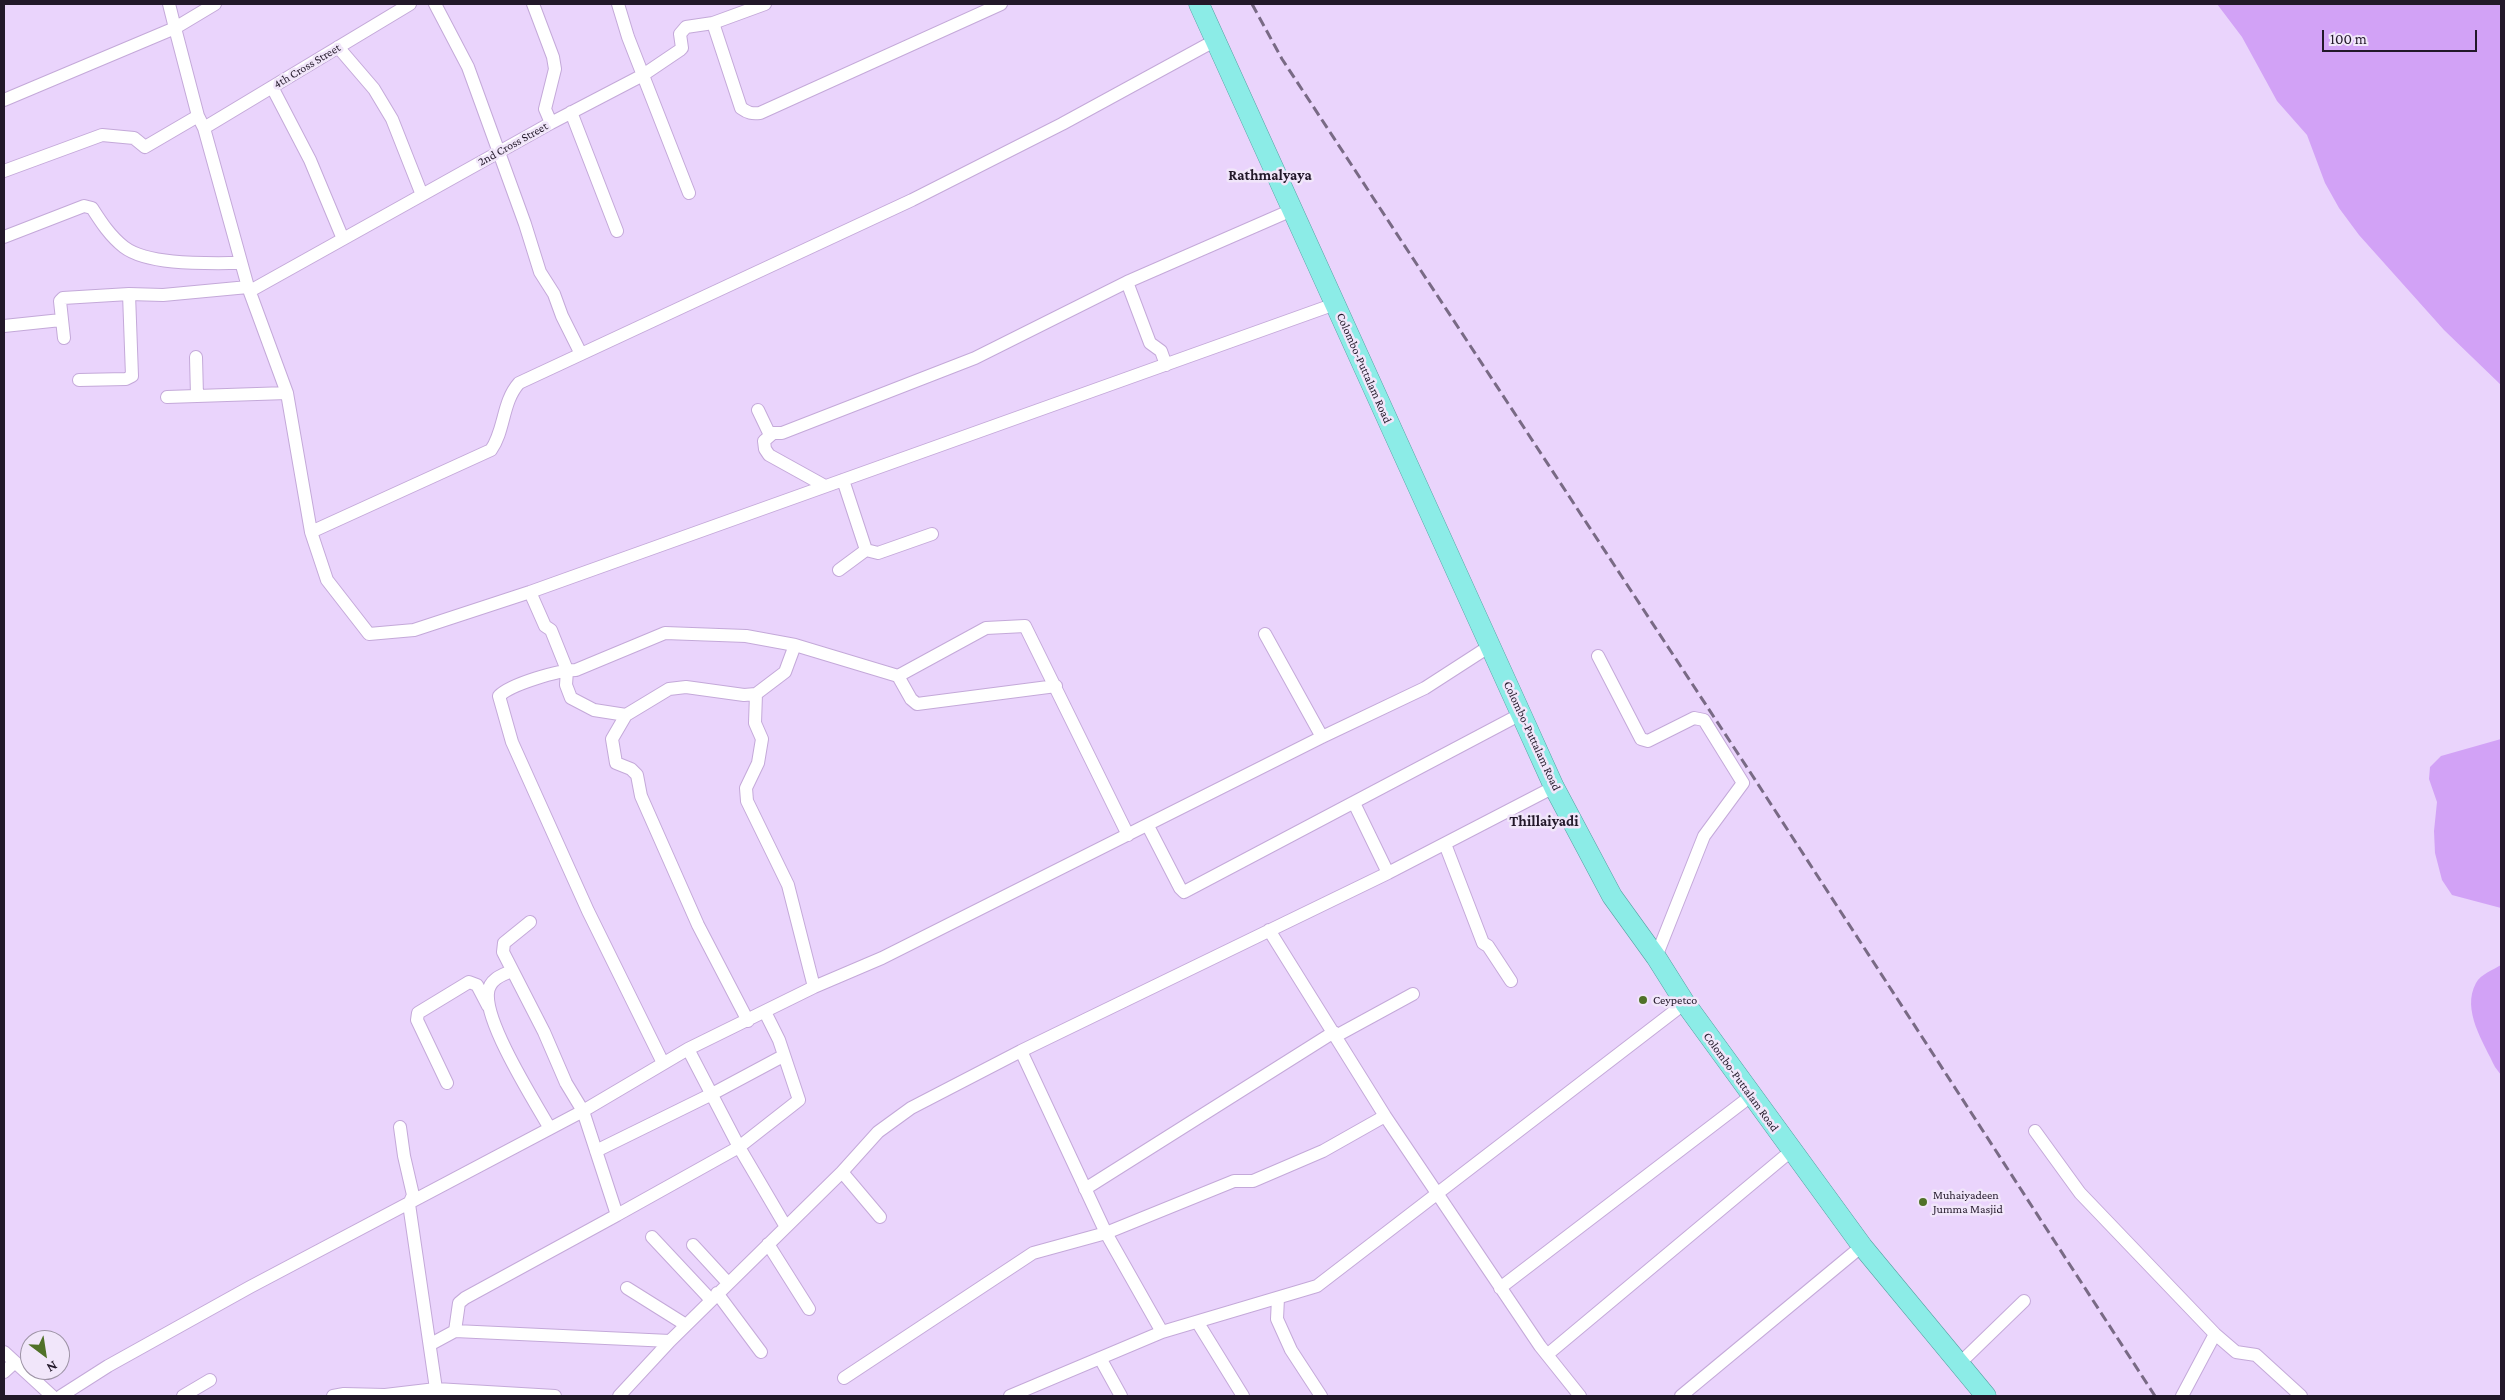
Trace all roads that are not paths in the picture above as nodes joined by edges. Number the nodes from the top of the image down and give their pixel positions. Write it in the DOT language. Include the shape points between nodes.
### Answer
graph roads {
  1 [pos="169,4"];
  2 [pos="214,4"];
  3 [pos="410,4"];
  4 [pos="435,4"];
  5 [pos="533,4"];
  6 [pos="618,4"];
  7 [pos="765,4"];
  8 [pos="1001,4"];
  9 [pos="1199,4"];
  10 [pos="713,23"];
  11 [pos="175,28"];
  12 [pos="1216,40"];
  13 [pos="338,47"];
  14 [pos="644,76"];
  15 [pos="272,87"];
  16 [pos="4,100"];
  17 [pos="571,112"];
  18 [pos="198,116"];
  19 [pos="551,123"];
  20 [pos="204,128"];
  21 [pos="498,152"];
  22 [pos="4,171"];
  23 [pos="689,192"];
  24 [pos="422,195"];
  25 [pos="1292,210"];
  26 [pos="617,231"];
  27 [pos="4,237"];
  28 [pos="343,239"];
  29 [pos="241,263"];
  30 [pos="1127,282"];
  31 [pos="249,289"];
  32 [pos="129,294"];
  33 [pos="1335,304"];
  34 [pos="61,320"];
  35 [pos="4,326"];
  36 [pos="64,338"];
  37 [pos="582,354"];
  38 [pos="196,357"];
  39 [pos="1166,365"];
  40 [pos="79,380"];
  41 [pos="287,393"];
  42 [pos="197,396"];
  43 [pos="167,397"];
  44 [pos="758,410"];
  45 [pos="772,434"];
  46 [pos="843,480"];
  47 [pos="825,486"];
  48 [pos="312,532"];
  49 [pos="932,534"];
  50 [pos="866,550"];
  51 [pos="839,570"];
  52 [pos="530,592"];
  53 [pos="1265,634"];
  54 [pos="795,645"];
  55 [pos="1490,646"];
  56 [pos="1598,656"];
  57 [pos="567,670"];
  58 [pos="898,676"];
  59 [pos="1056,686"];
  60 [pos="756,694"];
  61 [pos="1521,714"];
  62 [pos="626,715"];
  63 [pos="1322,737"];
  64 [pos="1554,787"];
  65 [pos="1354,803"];
  66 [pos="1148,826"];
  67 [pos="1128,835"];
  68 [pos="1445,844"];
  69 [pos="1388,873"];
  70 [pos="530,922"];
  71 [pos="1269,930"];
  72 [pos="1656,957"];
  73 [pos="512,971"];
  74 [pos="1511,981"];
  75 [pos="814,988"];
  76 [pos="1413,994"];
  77 [pos="1685,1003"];
  78 [pos="490,1010"];
  79 [pos="765,1012"];
  80 [pos="748,1021"];
  81 [pos="1335,1034"];
  82 [pos="688,1049"];
  83 [pos="1021,1051"];
  84 [pos="783,1056"];
  85 [pos="663,1062"];
  86 [pos="447,1083"];
  87 [pos="712,1094"];
  88 [pos="1751,1096"];
  89 [pos="583,1111"];
  90 [pos="1385,1116"];
  91 [pos="400,1127"];
  92 [pos="549,1127"];
  93 [pos="2034,1130"];
  94 [pos="739,1148"];
  95 [pos="596,1151"];
  96 [pos="1791,1151"];
  97 [pos="842,1172"];
  98 [pos="1085,1189"];
  99 [pos="1438,1192"];
  100 [pos="410,1204"];
  101 [pos="617,1215"];
  102 [pos="880,1217"];
  103 [pos="786,1227"];
  104 [pos="1106,1233"];
  105 [pos="652,1237"];
  106 [pos="693,1244"];
  107 [pos="768,1244"];
  108 [pos="1862,1246"];
  109 [pos="728,1283"];
  110 [pos="627,1288"];
  111 [pos="1500,1288"];
  112 [pos="714,1296"];
  113 [pos="1278,1298"];
  114 [pos="2024,1301"];
  115 [pos="809,1309"];
  116 [pos="1198,1323"];
  117 [pos="686,1325"];
  118 [pos="455,1331"];
  119 [pos="1162,1332"];
  120 [pos="2215,1334"];
  121 [pos="670,1341"];
  122 [pos="1748,1342"];
  123 [pos="431,1344"];
  124 [pos="4,1352"];
  125 [pos="761,1352"];
  126 [pos="1548,1354"];
  127 [pos="1100,1358"];
  128 [pos="15,1362"];
  129 [pos="1960,1364"];
  130 [pos="4,1372"];
  131 [pos="844,1378"];
  132 [pos="210,1380"];
  133 [pos="437,1392"];
  134 [pos="513,1395"];
  135 [pos="52,1396"];
  136 [pos="61,1396"];
  137 [pos="183,1396"];
  138 [pos="333,1396"];
  139 [pos="384,1396"];
  140 [pos="556,1396"];
  141 [pos="619,1396"];
  142 [pos="1010,1396"];
  143 [pos="1121,1396"];
  144 [pos="1243,1396"];
  145 [pos="1321,1396"];
  146 [pos="1580,1396"];
  147 [pos="1682,1396"];
  148 [pos="1986,1396"];
  149 [pos="2182,1396"];
  150 [pos="2301,1396"];
  1 -- 11 [label="street"];
  2 -- 11 [label="street"];
  3 -- 13 [label="street, 4th Cross Street"];
  4 -- 21 [label="street" via="468,67"];
  5 -- 19 [label="street" via="555,69 545,108"];
  6 -- 14 [label="street"];
  7 -- 10 [label="street, 2nd Cross Street"];
  8 -- 10 [label="street" via="754,114 741,108"];
  9 -- 12 [label="highway, Colombo-Puttalam Road"];
  10 -- 14 [label="street, 2nd Cross Street" via="682,30 682,48"];
  11 -- 16 [label="street"];
  11 -- 18 [label="street"];
  12 -- 25 [label="highway, Colombo-Puttalam Road"];
  12 -- 37 [label="street" via="1062,124 912,200"];
  13 -- 15 [label="street, 4th Cross Street"];
  13 -- 24 [label="street" via="374,89 392,118"];
  14 -- 17 [label="street, 2nd Cross Street"];
  14 -- 23 [label="street"];
  15 -- 20 [label="street, 4th Cross Street"];
  15 -- 28 [label="street" via="310,160"];
  17 -- 19 [label="street, 2nd Cross Street"];
  17 -- 26 [label="street"];
  18 -- 20 [label="street"];
  18 -- 22 [label="street" via="145,147 134,138 102,135"];
  19 -- 21 [label="street, 2nd Cross Street"];
  20 -- 29 [label="street"];
  21 -- 24 [label="street, 2nd Cross Street"];
  21 -- 37 [label="street" via="540,272"];
  24 -- 28 [label="street, 2nd Cross Street"];
  25 -- 30 [label="street"];
  25 -- 33 [label="highway, Colombo-Puttalam Road"];
  27 -- 29 [label="street" via="84,206 92,208 108,232 125,248 146,256"];
  28 -- 31 [label="street, 2nd Cross Street"];
  29 -- 31 [label="street"];
  30 -- 39 [label="street" via="1150,343 1161,351"];
  30 -- 45 [label="street" via="975,358"];
  31 -- 32 [label="street"];
  31 -- 41 [label="street"];
  32 -- 34 [label="street" via="63,298 60,301"];
  32 -- 40 [label="street" via="132,376"];
  33 -- 39 [label="street"];
  33 -- 55 [label="highway, Colombo-Puttalam Road"];
  34 -- 35 [label="street"];
  34 -- 36 [label="street"];
  37 -- 48 [label="street" via="519,383 510,394 497,442 491,450"];
  38 -- 42 [label="street"];
  39 -- 46 [label="street"];
  41 -- 42 [label="street"];
  41 -- 48 [label="street"];
  42 -- 43 [label="street"];
  44 -- 45 [label="street" via="766,429"];
  45 -- 47 [label="street" via="764,440 769,455"];
  46 -- 47 [label="street"];
  46 -- 50 [label="street"];
  47 -- 52 [label="street"];
  48 -- 52 [label="street" via="327,580 369,634 414,630"];
  49 -- 50 [label="street" via="878,553"];
  50 -- 51 [label="street"];
  52 -- 57 [label="street" via="544,626 551,630"];
  53 -- 63 [label="street"];
  54 -- 57 [label="street" via="746,636 665,633 576,670"];
  54 -- 58 [label="street"];
  54 -- 60 [label="street" via="785,672"];
  55 -- 61 [label="highway, Colombo-Puttalam Road"];
  55 -- 63 [label="street" via="1426,688"];
  56 -- 72 [label="street" via="1641,739 1648,741 1694,718 1704,720 1743,783 1704,836"];
  57 -- 62 [label="street" via="566,685 571,698 594,710"];
  57 -- 85 [label="street" via="504,691 499,696 512,742 588,911"];
  58 -- 59 [label="street" via="917,704"];
  58 -- 59 [label="street" via="986,628 1025,626"];
  59 -- 67 [label="street"];
  60 -- 62 [label="street" via="686,687 669,689"];
  60 -- 75 [label="street" via="755,724 762,739 758,763 746,788 747,801 788,885"];
  61 -- 64 [label="highway, Colombo-Puttalam Road"];
  61 -- 65 [label="street"];
  62 -- 80 [label="street" via="612,739 616,763 632,769 637,775 641,796 698,925"];
  63 -- 66 [label="street"];
  64 -- 68 [label="street"];
  64 -- 72 [label="highway, Colombo-Puttalam Road" via="1612,896"];
  65 -- 66 [label="street" via="1184,892"];
  65 -- 69 [label="street"];
  66 -- 67 [label="street"];
  67 -- 75 [label="street" via="882,958"];
  68 -- 69 [label="street"];
  68 -- 74 [label="street" via="1483,943"];
  69 -- 71 [label="street"];
  70 -- 73 [label="street" via="504,943 503,952"];
  71 -- 81 [label="street"];
  71 -- 83 [label="street"];
  72 -- 77 [label="highway, Colombo-Puttalam Road"];
  73 -- 78 [label="street" via="493,981 488,992"];
  73 -- 89 [label="street"];
  75 -- 79 [label="street"];
  76 -- 81 [label="street"];
  77 -- 88 [label="highway, Colombo-Puttalam Road"];
  77 -- 99 [label="street"];
  78 -- 86 [label="street" via="477,985 469,982 418,1014 417,1020"];
  78 -- 92 [label="street" via="512,1064"];
  79 -- 80 [label="street"];
  79 -- 84 [label="street"];
  80 -- 82 [label="street"];
  81 -- 90 [label="street"];
  81 -- 98 [label="street"];
  82 -- 85 [label="street"];
  82 -- 87 [label="street"];
  83 -- 97 [label="street" via="911,1108 878,1132"];
  83 -- 98 [label="street"];
  84 -- 87 [label="street"];
  84 -- 94 [label="street" via="799,1100 757,1130"];
  85 -- 89 [label="street"];
  87 -- 94 [label="street"];
  87 -- 95 [label="street"];
  88 -- 96 [label="highway, Colombo-Puttalam Road"];
  88 -- 111 [label="street"];
  89 -- 92 [label="street"];
  89 -- 95 [label="street"];
  90 -- 99 [label="street"];
  90 -- 104 [label="street" via="1322,1151 1253,1181 1234,1181"];
  91 -- 100 [label="street" via="413,1195"];
  92 -- 100 [label="street"];
  93 -- 120 [label="street" via="2080,1193"];
  94 -- 101 [label="street"];
  94 -- 103 [label="street"];
  95 -- 101 [label="street"];
  96 -- 108 [label="highway, Colombo-Puttalam Road"];
  96 -- 126 [label="street"];
  97 -- 102 [label="street"];
  97 -- 103 [label="street"];
  98 -- 104 [label="street"];
  99 -- 111 [label="street"];
  99 -- 113 [label="street" via="1317,1286"];
  100 -- 123 [label="street"];
  100 -- 136 [label="street" via="250,1287 108,1366"];
  101 -- 118 [label="street" via="465,1298 459,1303"];
  103 -- 107 [label="street"];
  104 -- 119 [label="street"];
  104 -- 131 [label="street" via="1033,1253"];
  105 -- 112 [label="street"];
  106 -- 109 [label="street"];
  107 -- 109 [label="street"];
  107 -- 115 [label="street"];
  108 -- 129 [label="highway, Colombo-Puttalam Road"];
  108 -- 147 [label="street"];
  109 -- 112 [label="street"];
  110 -- 117 [label="street"];
  111 -- 126 [label="street"];
  112 -- 117 [label="street"];
  112 -- 125 [label="street"];
  113 -- 116 [label="street"];
  113 -- 145 [label="street" via="1277,1319 1291,1350"];
  114 -- 129 [label="street"];
  116 -- 119 [label="street"];
  116 -- 144 [label="street"];
  117 -- 121 [label="street"];
  118 -- 121 [label="street"];
  118 -- 123 [label="street"];
  119 -- 127 [label="street"];
  120 -- 149 [label="street"];
  120 -- 150 [label="street" via="2236,1352 2256,1355"];
  121 -- 141 [label="street"];
  122 -- 147 [label="street"];
  123 -- 133 [label="street"];
  124 -- 128 [label="street"];
  126 -- 146 [label="street"];
  127 -- 142 [label="street"];
  127 -- 143 [label="street"];
  128 -- 130 [label="street"];
  128 -- 135 [label="street"];
  129 -- 148 [label="highway, Colombo-Puttalam Road"];
  132 -- 137 [label="street"];
  133 -- 134 [label="street"];
  133 -- 139 [label="street"];
  134 -- 140 [label="street"];
  138 -- 139 [label="street"];
}
